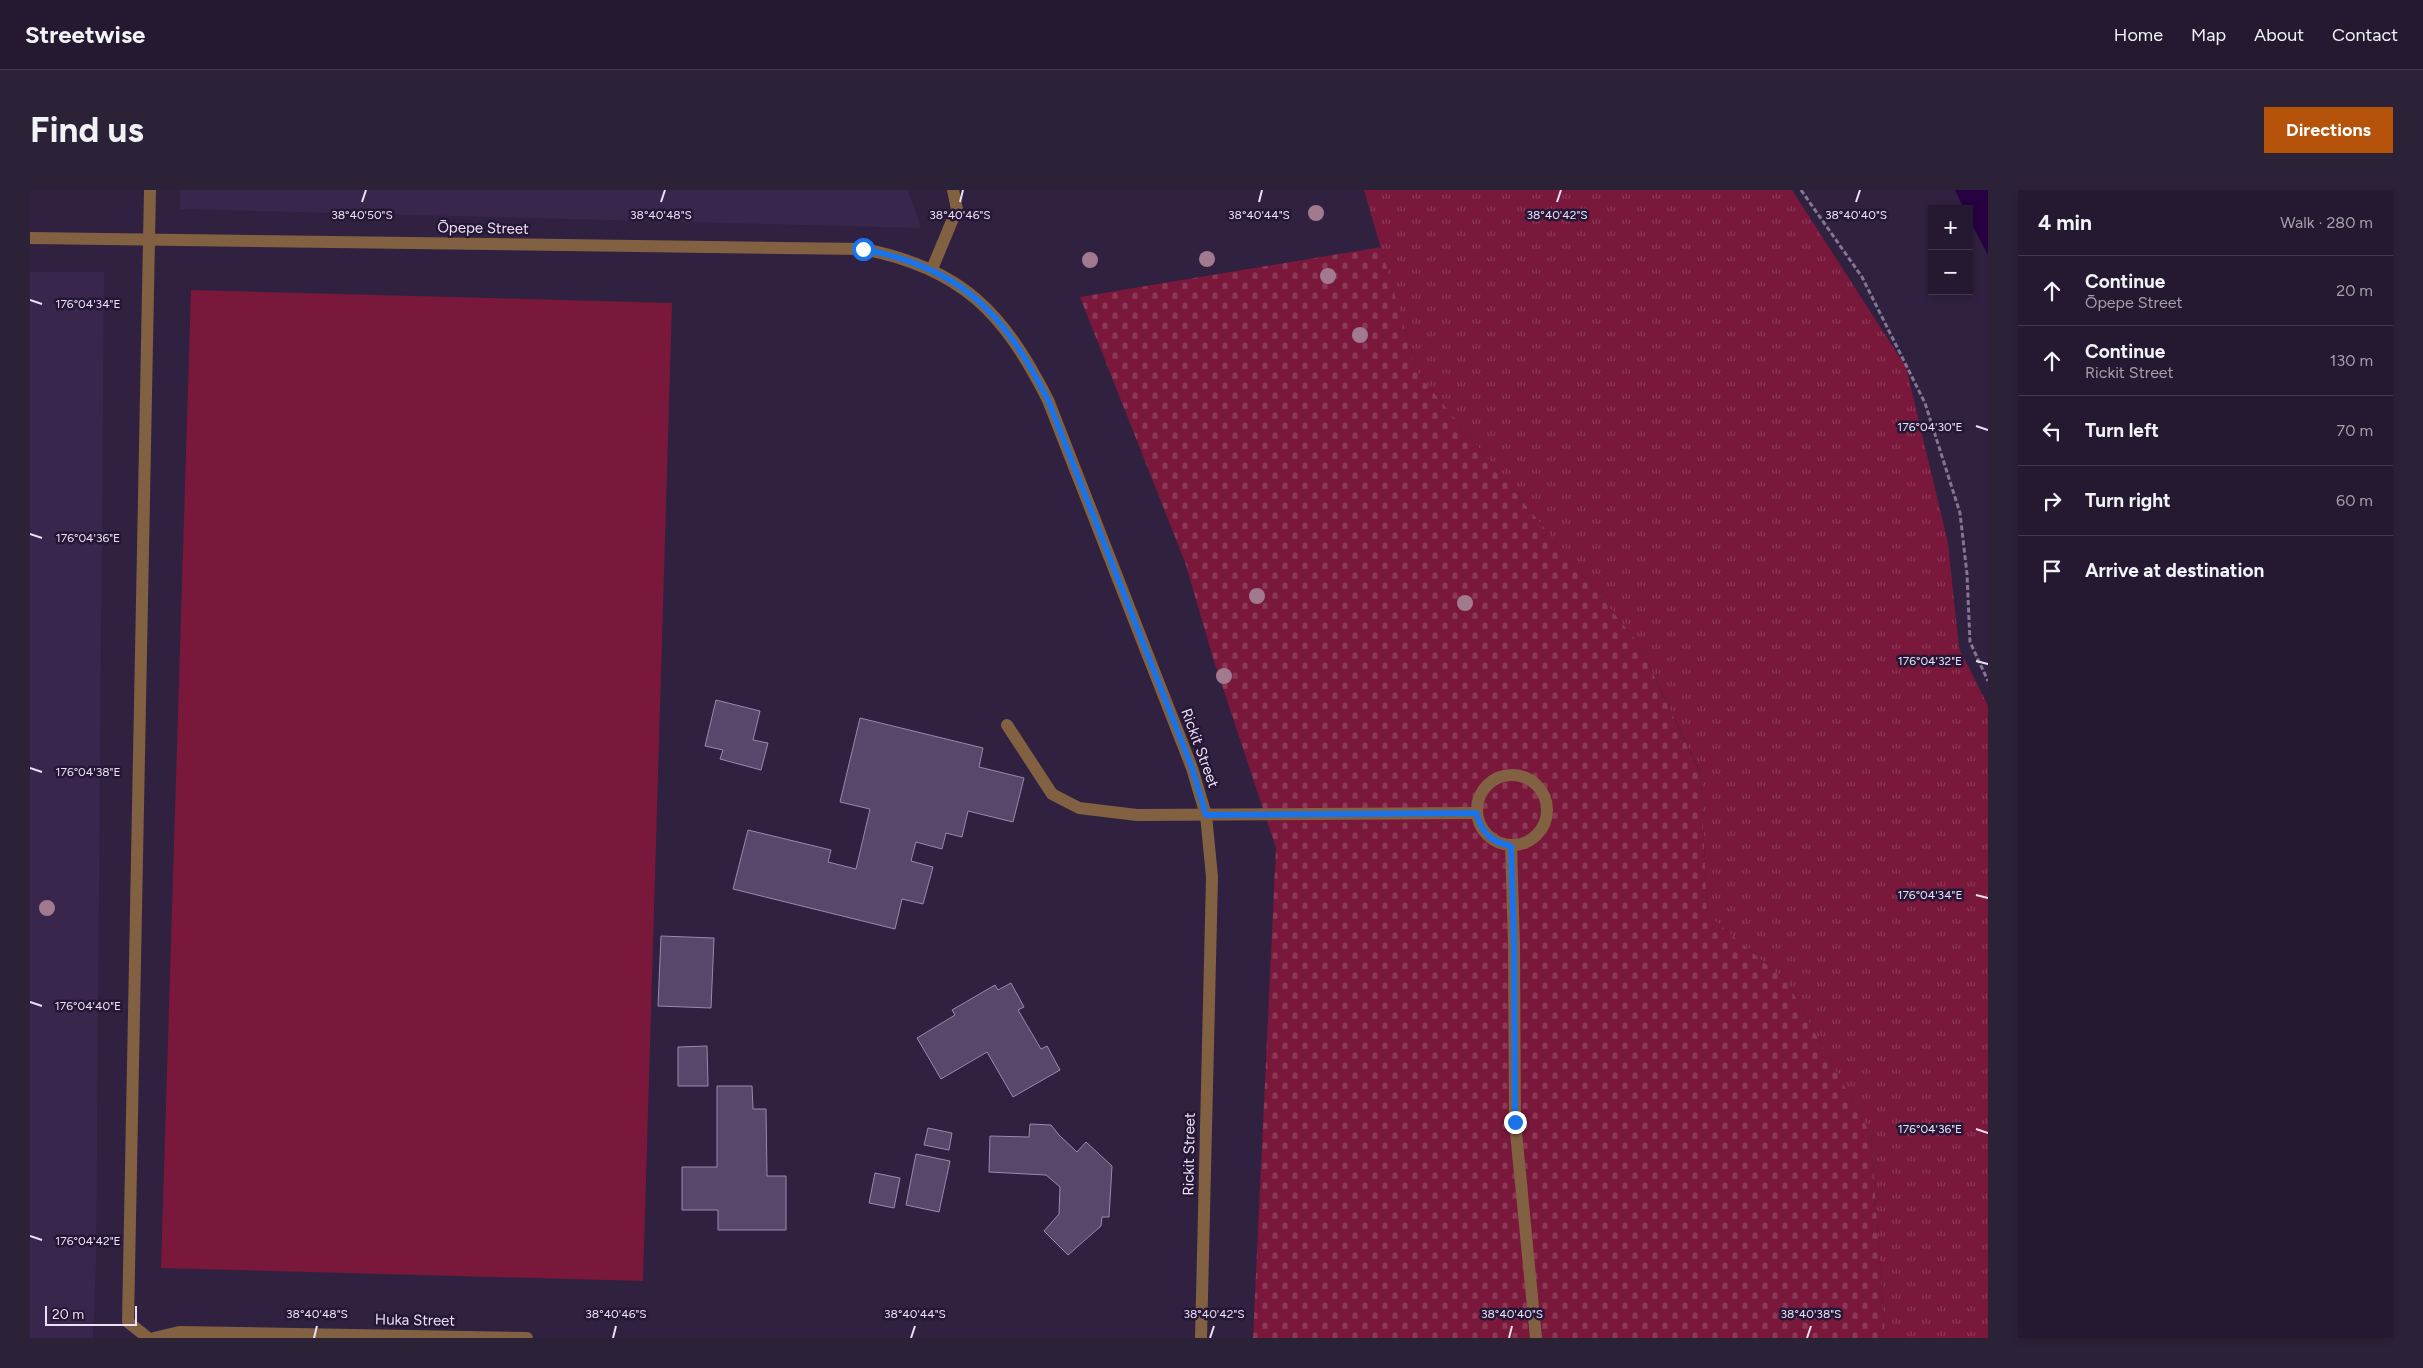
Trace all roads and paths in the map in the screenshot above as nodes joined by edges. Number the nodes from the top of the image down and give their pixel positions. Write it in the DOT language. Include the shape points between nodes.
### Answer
graph roads {
  1 [pos="150,190"];
  2 [pos="953,190"];
  3 [pos="1801,190"];
  4 [pos="30,238"];
  5 [pos="149,240"];
  6 [pos="932,269"];
  7 [pos="1988,681"];
  8 [pos="1007,725"];
  9 [pos="1476,813"];
  10 [pos="1206,815"];
  11 [pos="1511,846"];
  12 [pos="148,1338"];
  13 [pos="154,1338"];
  14 [pos="527,1338"];
  15 [pos="1201,1338"];
  16 [pos="1536,1338"];
  1 -- 5 [label="street"];
  2 -- 6 [label="street" via="957,208"];
  3 -- 7 [label="path" via="1862,277 1925,402 1960,513 1970,642"];
  4 -- 5 [label="street, Ōpepe Street"];
  5 -- 6 [label="street, Ōpepe Street" via="863,249 896,255"];
  5 -- 12 [label="street" via="128,1322"];
  6 -- 10 [label="street, Rickit Street" via="972,294 997,319 1026,357 1048,400 1192,768"];
  8 -- 10 [label="street" via="1052,794 1079,808 1137,815"];
  9 -- 10 [label="street"];
  9 -- 11 [label="street" via="1487,836"];
  9 -- 11 [label="street" via="1478,798 1487,785 1500,776 1515,774 1530,779 1541,790 1547,804 1546,820 1538,834 1526,843"];
  10 -- 15 [label="street, Rickit Street" via="1212,877"];
  11 -- 16 [label="street" via="1515,1122"];
  13 -- 14 [label="street, Huka Street" via="179,1332"];
}
